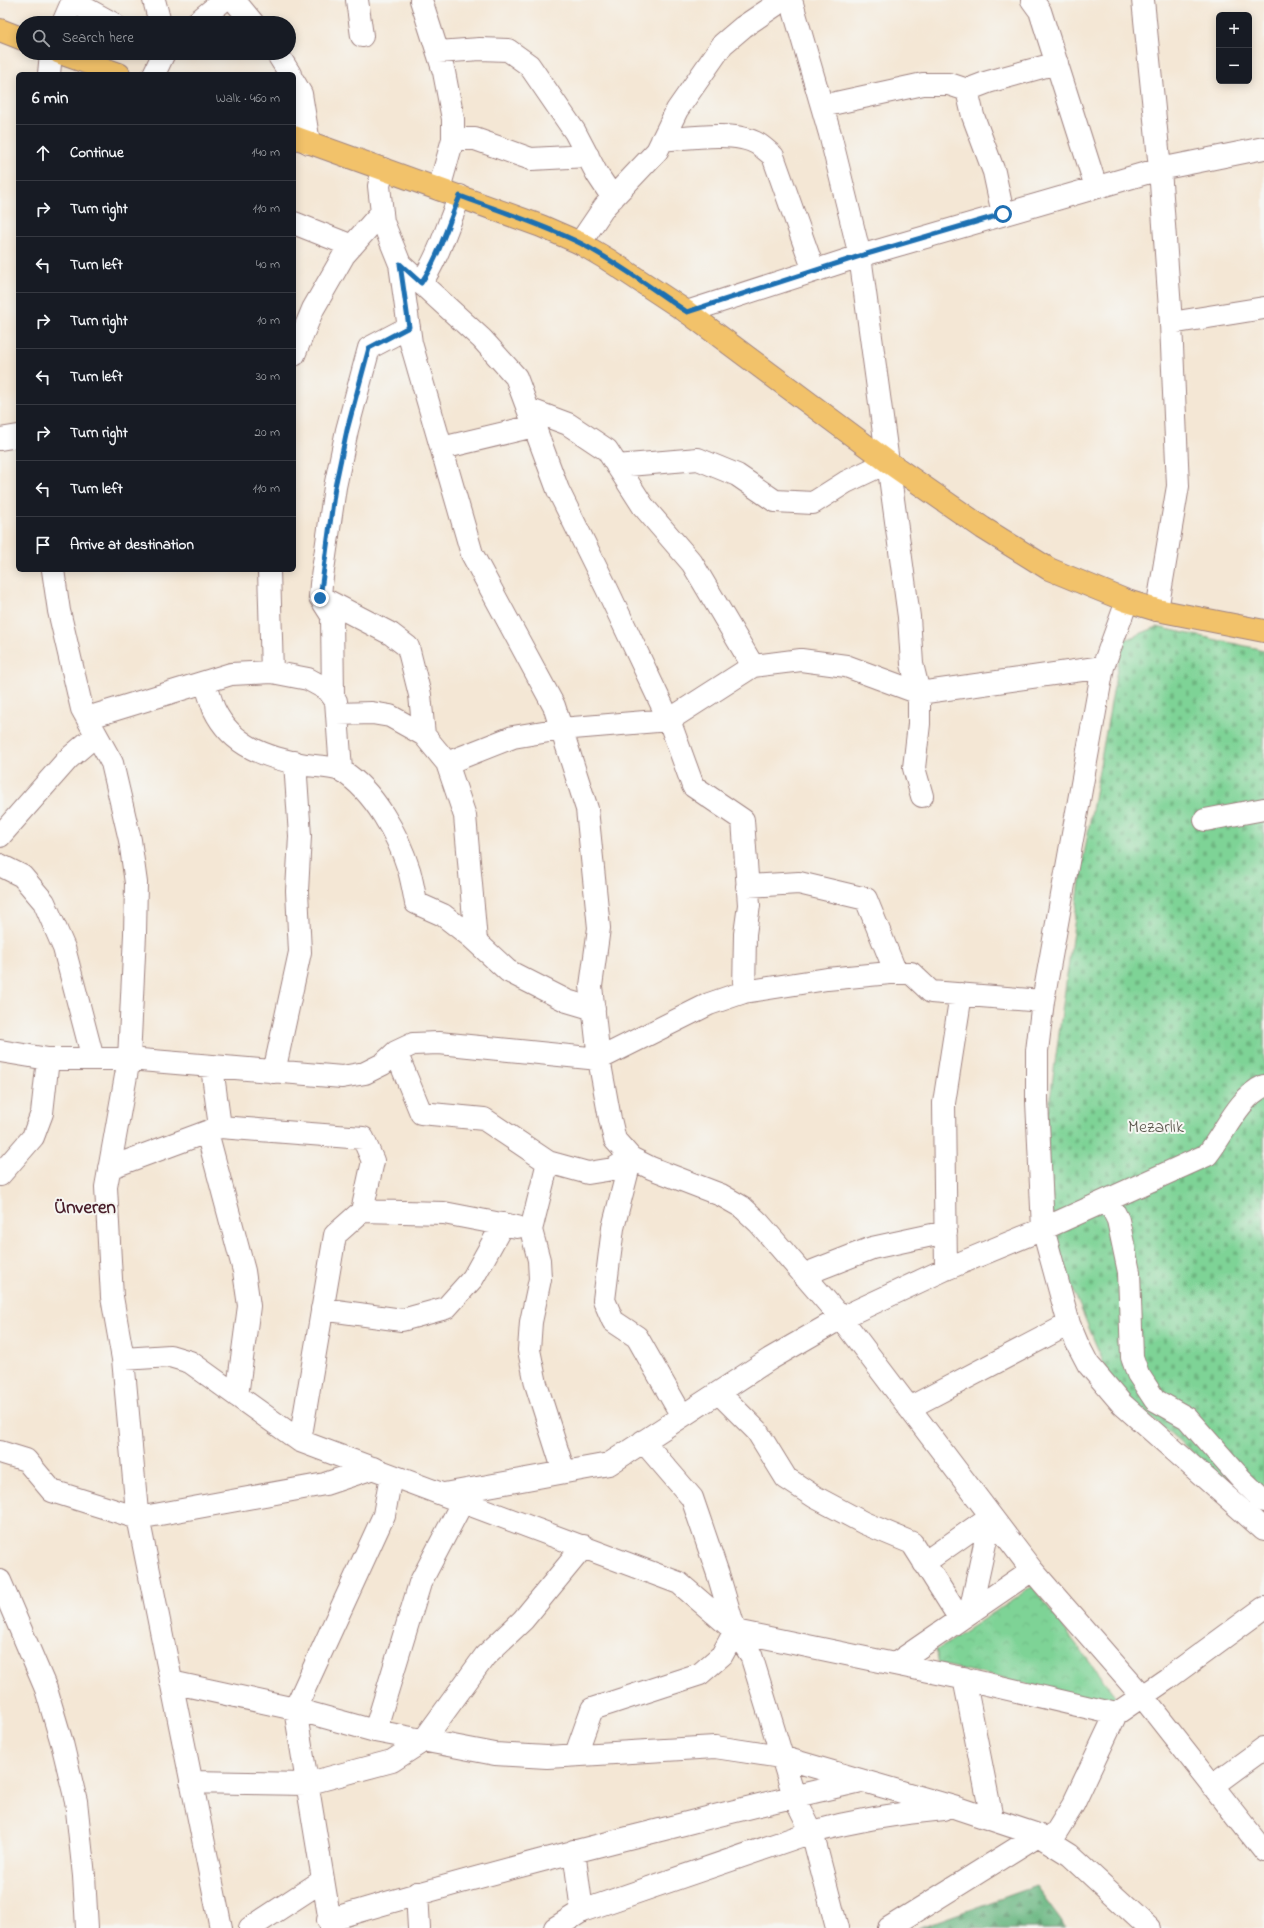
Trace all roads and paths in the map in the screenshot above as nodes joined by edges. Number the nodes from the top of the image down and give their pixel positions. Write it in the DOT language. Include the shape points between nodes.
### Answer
graph roads {
  1 [pos="154,0"];
  2 [pos="234,0"];
  3 [pos="357,0"];
  4 [pos="421,0"];
  5 [pos="782,0"];
  6 [pos="791,0"];
  7 [pos="1032,0"];
  8 [pos="1143,0"];
  9 [pos="72,1"];
  10 [pos="66,16"];
  11 [pos="99,16"];
  12 [pos="158,16"];
  13 [pos="247,16"];
  14 [pos="0,30"];
  15 [pos="16,36"];
  16 [pos="362,36"];
  17 [pos="438,52"];
  18 [pos="50,60"];
  19 [pos="80,60"];
  20 [pos="161,60"];
  21 [pos="281,60"];
  22 [pos="1056,63"];
  23 [pos="49,72"];
  24 [pos="113,72"];
  25 [pos="155,72"];
  26 [pos="289,72"];
  27 [pos="296,85"];
  28 [pos="967,90"];
  29 [pos="822,106"];
  30 [pos="453,139"];
  31 [pos="302,140"];
  32 [pos="662,140"];
  33 [pos="1264,148"];
  34 [pos="588,156"];
  35 [pos="1160,168"];
  36 [pos="383,169"];
  37 [pos="1096,187"];
  38 [pos="439,189"];
  39 [pos="460,196"];
  40 [pos="613,198"];
  41 [pos="382,212"];
  42 [pos="1003,214"];
  43 [pos="296,224"];
  44 [pos="580,243"];
  45 [pos="352,246"];
  46 [pos="860,256"];
  47 [pos="400,264"];
  48 [pos="814,271"];
  49 [pos="421,283"];
  50 [pos="1264,308"];
  51 [pos="687,312"];
  52 [pos="1171,323"];
  53 [pos="409,327"];
  54 [pos="296,350"];
  55 [pos="531,417"];
  56 [pos="16,436"];
  57 [pos="0,439"];
  58 [pos="442,448"];
  59 [pos="888,462"];
  60 [pos="617,466"];
  61 [pos="53,572"];
  62 [pos="269,572"];
  63 [pos="320,598"];
  64 [pos="1127,601"];
  65 [pos="1157,610"];
  66 [pos="1264,631"];
  67 [pos="753,666"];
  68 [pos="1103,667"];
  69 [pos="272,672"];
  70 [pos="206,683"];
  71 [pos="919,693"];
  72 [pos="335,705"];
  73 [pos="669,720"];
  74 [pos="91,726"];
  75 [pos="562,729"];
  76 [pos="424,736"];
  77 [pos="295,762"];
  78 [pos="447,763"];
  79 [pos="341,770"];
  80 [pos="922,796"];
  81 [pos="1264,809"];
  82 [pos="1205,820"];
  83 [pos="0,835"];
  84 [pos="0,865"];
  85 [pos="747,886"];
  86 [pos="476,941"];
  87 [pos="896,973"];
  88 [pos="744,992"];
  89 [pos="961,994"];
  90 [pos="1043,1002"];
  91 [pos="594,1009"];
  92 [pos="0,1050"];
  93 [pos="396,1052"];
  94 [pos="48,1058"];
  95 [pos="599,1058"];
  96 [pos="92,1059"];
  97 [pos="129,1059"];
  98 [pos="212,1067"];
  99 [pos="274,1072"];
  100 [pos="1264,1086"];
  101 [pos="214,1129"];
  102 [pos="630,1158"];
  103 [pos="548,1162"];
  104 [pos="109,1168"];
  105 [pos="0,1175"];
  106 [pos="1108,1200"];
  107 [pos="362,1211"];
  108 [pos="503,1224"];
  109 [pos="1043,1229"];
  110 [pos="531,1230"];
  111 [pos="946,1232"];
  112 [pos="946,1268"];
  113 [pos="803,1275"];
  114 [pos="322,1309"];
  115 [pos="841,1318"];
  116 [pos="1069,1324"];
  117 [pos="123,1360"];
  118 [pos="719,1393"];
  119 [pos="237,1396"];
  120 [pos="909,1408"];
  121 [pos="682,1416"];
  122 [pos="300,1441"];
  123 [pos="643,1442"];
  124 [pos="0,1452"];
  125 [pos="382,1472"];
  126 [pos="564,1472"];
  127 [pos="443,1494"];
  128 [pos="463,1501"];
  129 [pos="1264,1501"];
  130 [pos="991,1516"];
  131 [pos="138,1518"];
  132 [pos="1264,1530"];
  133 [pos="584,1546"];
  134 [pos="924,1563"];
  135 [pos="1032,1570"];
  136 [pos="1,1591"];
  137 [pos="1264,1608"];
  138 [pos="965,1616"];
  139 [pos="735,1631"];
  140 [pos="895,1664"];
  141 [pos="964,1678"];
  142 [pos="171,1682"];
  143 [pos="1142,1696"];
  144 [pos="295,1709"];
  145 [pos="1116,1714"];
  146 [pos="375,1731"];
  147 [pos="423,1741"];
  148 [pos="1264,1748"];
  149 [pos="576,1754"];
  150 [pos="781,1757"];
  151 [pos="864,1781"];
  152 [pos="191,1782"];
  153 [pos="306,1784"];
  154 [pos="1212,1786"];
  155 [pos="794,1796"];
  156 [pos="957,1808"];
  157 [pos="992,1819"];
  158 [pos="812,1832"];
  159 [pos="1044,1838"];
  160 [pos="574,1851"];
  161 [pos="1264,1851"];
  162 [pos="322,1881"];
  163 [pos="417,1893"];
  164 [pos="582,1911"];
  165 [pos="329,1924"];
  166 [pos="87,1928"];
  167 [pos="221,1928"];
  168 [pos="250,1928"];
  169 [pos="419,1928"];
  170 [pos="556,1928"];
  171 [pos="837,1928"];
  172 [pos="889,1928"];
  173 [pos="1149,1928"];
  1 -- 12 [label="street"];
  2 -- 13 [label="street"];
  3 -- 16 [label="street"];
  4 -- 17 [label="street"];
  5 -- 32 [label="street" via="723,44 677,110"];
  6 -- 29 [label="street"];
  7 -- 22 [label="street" via="1040,11"];
  8 -- 35 [label="street"];
  9 -- 10 [label="street"];
  9 -- 11 [label="street"];
  14 -- 15 [label="main road"];
  17 -- 30 [label="street" via="453,119"];
  17 -- 34 [label="street" via="508,50 528,66 575,132"];
  18 -- 23 [label="street"];
  19 -- 24 [label="main road"];
  20 -- 25 [label="street"];
  21 -- 26 [label="street"];
  22 -- 28 [label="street"];
  22 -- 37 [label="street"];
  27 -- 31 [label="street" via="301,94"];
  28 -- 29 [label="street" via="949,84 923,84"];
  28 -- 42 [label="street" via="973,116 994,172"];
  29 -- 46 [label="street"];
  30 -- 34 [label="street" via="475,139 531,158"];
  30 -- 38 [label="street"];
  31 -- 36 [label="main road"];
  32 -- 40 [label="street" via="657,151"];
  32 -- 48 [label="street" via="740,137 757,143 772,156"];
  33 -- 35 [label="street"];
  34 -- 40 [label="street"];
  35 -- 37 [label="street"];
  35 -- 52 [label="street"];
  36 -- 38 [label="main road"];
  36 -- 41 [label="street" via="380,186"];
  37 -- 42 [label="street"];
  38 -- 39 [label="main road"];
  39 -- 44 [label="main road"];
  39 -- 49 [label="street" via="433,266"];
  40 -- 44 [label="street"];
  41 -- 45 [label="street"];
  41 -- 47 [label="street" via="383,222"];
  42 -- 46 [label="street"];
  43 -- 45 [label="street"];
  44 -- 51 [label="main road"];
  45 -- 54 [label="street" via="344,255 313,309"];
  46 -- 48 [label="street"];
  46 -- 59 [label="street"];
  47 -- 49 [label="street"];
  47 -- 53 [label="street"];
  48 -- 51 [label="street"];
  49 -- 55 [label="street" via="482,339 516,377"];
  50 -- 52 [label="street"];
  51 -- 59 [label="main road"];
  52 -- 65 [label="street" via="1178,486"];
  53 -- 58 [label="street" via="411,343"];
  53 -- 63 [label="street" via="369,348 335,487"];
  55 -- 58 [label="street"];
  55 -- 60 [label="street" via="568,424 607,450"];
  55 -- 73 [label="street" via="558,490"];
  56 -- 57 [label="street"];
  58 -- 75 [label="street" via="472,554 554,706"];
  59 -- 60 [label="street" via="846,482 813,503 775,501 737,475 698,460"];
  59 -- 64 [label="main road" via="1015,549 1050,569"];
  59 -- 71 [label="street" via="909,617 912,664"];
  60 -- 67 [label="street" via="642,506 692,562"];
  61 -- 74 [label="street" via="59,611 82,709"];
  62 -- 69 [label="street"];
  63 -- 72 [label="street" via="332,616"];
  63 -- 76 [label="street" via="391,634 408,647 420,695"];
  64 -- 65 [label="main road"];
  64 -- 68 [label="street"];
  65 -- 66 [label="main road"];
  67 -- 71 [label="street" via="801,660 846,666"];
  67 -- 73 [label="street"];
  68 -- 71 [label="street"];
  68 -- 90 [label="street"];
  69 -- 70 [label="street" via="231,674"];
  69 -- 72 [label="street" via="308,679 328,690"];
  70 -- 74 [label="street"];
  70 -- 77 [label="street" via="214,709 236,739 249,748 272,757"];
  71 -- 80 [label="street" via="919,724 914,768"];
  72 -- 76 [label="street" via="390,716"];
  72 -- 79 [label="street"];
  73 -- 75 [label="street"];
  73 -- 85 [label="street" via="693,786 743,820"];
  74 -- 83 [label="street" via="68,759"];
  74 -- 97 [label="street" via="112,763 130,840 136,883 136,934"];
  75 -- 78 [label="street" via="512,737"];
  75 -- 91 [label="street" via="587,808 599,928 591,986"];
  76 -- 78 [label="street"];
  77 -- 79 [label="street"];
  77 -- 99 [label="street" via="300,836 297,891 300,952"];
  78 -- 86 [label="street" via="465,816"];
  79 -- 86 [label="street" via="370,796 394,833 409,870 416,903 443,915"];
  81 -- 82 [label="street"];
  84 -- 96 [label="street" via="22,876 44,902 64,948"];
  85 -- 87 [label="street" via="799,883 866,899"];
  85 -- 88 [label="street" via="749,905 744,934"];
  86 -- 91 [label="street" via="508,971 568,1001"];
  87 -- 88 [label="street" via="827,979"];
  87 -- 89 [label="street" via="911,973 931,992"];
  88 -- 95 [label="street" via="709,1004"];
  89 -- 90 [label="street"];
  89 -- 111 [label="street" via="944,1103"];
  90 -- 109 [label="street" via="1038,1051 1037,1101"];
  91 -- 95 [label="street"];
  92 -- 94 [label="street"];
  93 -- 95 [label="street" via="413,1044 438,1043"];
  93 -- 99 [label="street" via="383,1064 365,1073 342,1077"];
  93 -- 103 [label="street" via="421,1113 484,1120"];
  94 -- 96 [label="street"];
  94 -- 105 [label="street" via="42,1113 33,1137"];
  95 -- 102 [label="street" via="615,1140"];
  96 -- 97 [label="street"];
  97 -- 98 [label="street"];
  97 -- 104 [label="street"];
  98 -- 99 [label="street"];
  98 -- 101 [label="street"];
  100 -- 106 [label="street" via="1245,1101 1227,1123 1220,1140 1207,1155"];
  101 -- 104 [label="street"];
  101 -- 107 [label="street" via="364,1138 373,1161"];
  101 -- 119 [label="street" via="249,1306"];
  102 -- 103 [label="street" via="613,1169 588,1173"];
  102 -- 113 [label="street" via="721,1195 742,1207"];
  102 -- 121 [label="street" via="613,1228 604,1300 613,1321 637,1337"];
  103 -- 110 [label="street"];
  104 -- 117 [label="street" via="106,1187 112,1297"];
  106 -- 109 [label="street"];
  106 -- 129 [label="street" via="1118,1220 1129,1272 1132,1357 1138,1374 1155,1400 1186,1418"];
  107 -- 108 [label="street" via="444,1212"];
  107 -- 114 [label="street" via="335,1235"];
  108 -- 110 [label="street"];
  108 -- 114 [label="street" via="473,1278 446,1308 402,1320"];
  109 -- 112 [label="street"];
  109 -- 116 [label="street"];
  110 -- 126 [label="street" via="539,1260 540,1279 531,1322 529,1350 536,1384"];
  111 -- 112 [label="street"];
  111 -- 113 [label="street" via="872,1248"];
  112 -- 115 [label="street"];
  113 -- 115 [label="street"];
  114 -- 122 [label="street"];
  115 -- 118 [label="street"];
  115 -- 120 [label="street"];
  116 -- 120 [label="street"];
  116 -- 132 [label="street" via="1088,1364 1122,1404"];
  117 -- 119 [label="street" via="170,1356 190,1362"];
  117 -- 131 [label="street"];
  118 -- 121 [label="street"];
  118 -- 134 [label="street" via="757,1431 786,1478 815,1498 864,1523 912,1543"];
  119 -- 122 [label="street"];
  120 -- 130 [label="street"];
  121 -- 123 [label="street"];
  122 -- 125 [label="street"];
  123 -- 126 [label="street" via="608,1464"];
  123 -- 139 [label="street" via="692,1498"];
  124 -- 131 [label="street" via="26,1460 52,1491"];
  125 -- 127 [label="street"];
  125 -- 131 [label="street"];
  125 -- 144 [label="street" via="384,1515"];
  126 -- 127 [label="street"];
  127 -- 128 [label="street"];
  128 -- 133 [label="street"];
  128 -- 146 [label="street" via="420,1583"];
  130 -- 134 [label="street"];
  130 -- 135 [label="street"];
  130 -- 138 [label="street"];
  131 -- 142 [label="street"];
  133 -- 139 [label="street" via="679,1583"];
  133 -- 147 [label="street" via="523,1620 485,1656"];
  134 -- 138 [label="street"];
  135 -- 138 [label="street"];
  135 -- 143 [label="street"];
  136 -- 166 [label="street" via="46,1688 62,1743 76,1801"];
  137 -- 143 [label="street"];
  138 -- 140 [label="street"];
  139 -- 140 [label="street"];
  139 -- 149 [label="street" via="722,1655 700,1674 592,1708"];
  139 -- 150 [label="street" via="751,1655"];
  140 -- 141 [label="street"];
  141 -- 145 [label="street"];
  141 -- 157 [label="street"];
  142 -- 144 [label="street"];
  142 -- 152 [label="street"];
  143 -- 145 [label="street"];
  143 -- 154 [label="street"];
  144 -- 146 [label="street"];
  144 -- 153 [label="street"];
  145 -- 159 [label="street" via="1073,1805"];
  146 -- 147 [label="street"];
  147 -- 149 [label="street" via="495,1754 547,1757"];
  147 -- 153 [label="street" via="392,1761"];
  148 -- 154 [label="street"];
  149 -- 150 [label="street" via="715,1747"];
  150 -- 151 [label="street"];
  150 -- 155 [label="street"];
  151 -- 155 [label="street"];
  151 -- 156 [label="street"];
  152 -- 153 [label="street"];
  152 -- 167 [label="street"];
  153 -- 162 [label="street"];
  154 -- 161 [label="street"];
  155 -- 158 [label="street"];
  155 -- 160 [label="street"];
  156 -- 157 [label="street"];
  156 -- 158 [label="street" via="905,1812 848,1822"];
  157 -- 159 [label="street"];
  158 -- 164 [label="street"];
  158 -- 171 [label="street"];
  159 -- 172 [label="street"];
  159 -- 173 [label="street" via="1070,1855"];
  160 -- 163 [label="street"];
  160 -- 164 [label="street"];
  162 -- 165 [label="street"];
  162 -- 168 [label="street"];
  163 -- 165 [label="street"];
  163 -- 169 [label="street"];
  164 -- 170 [label="street"];
}
